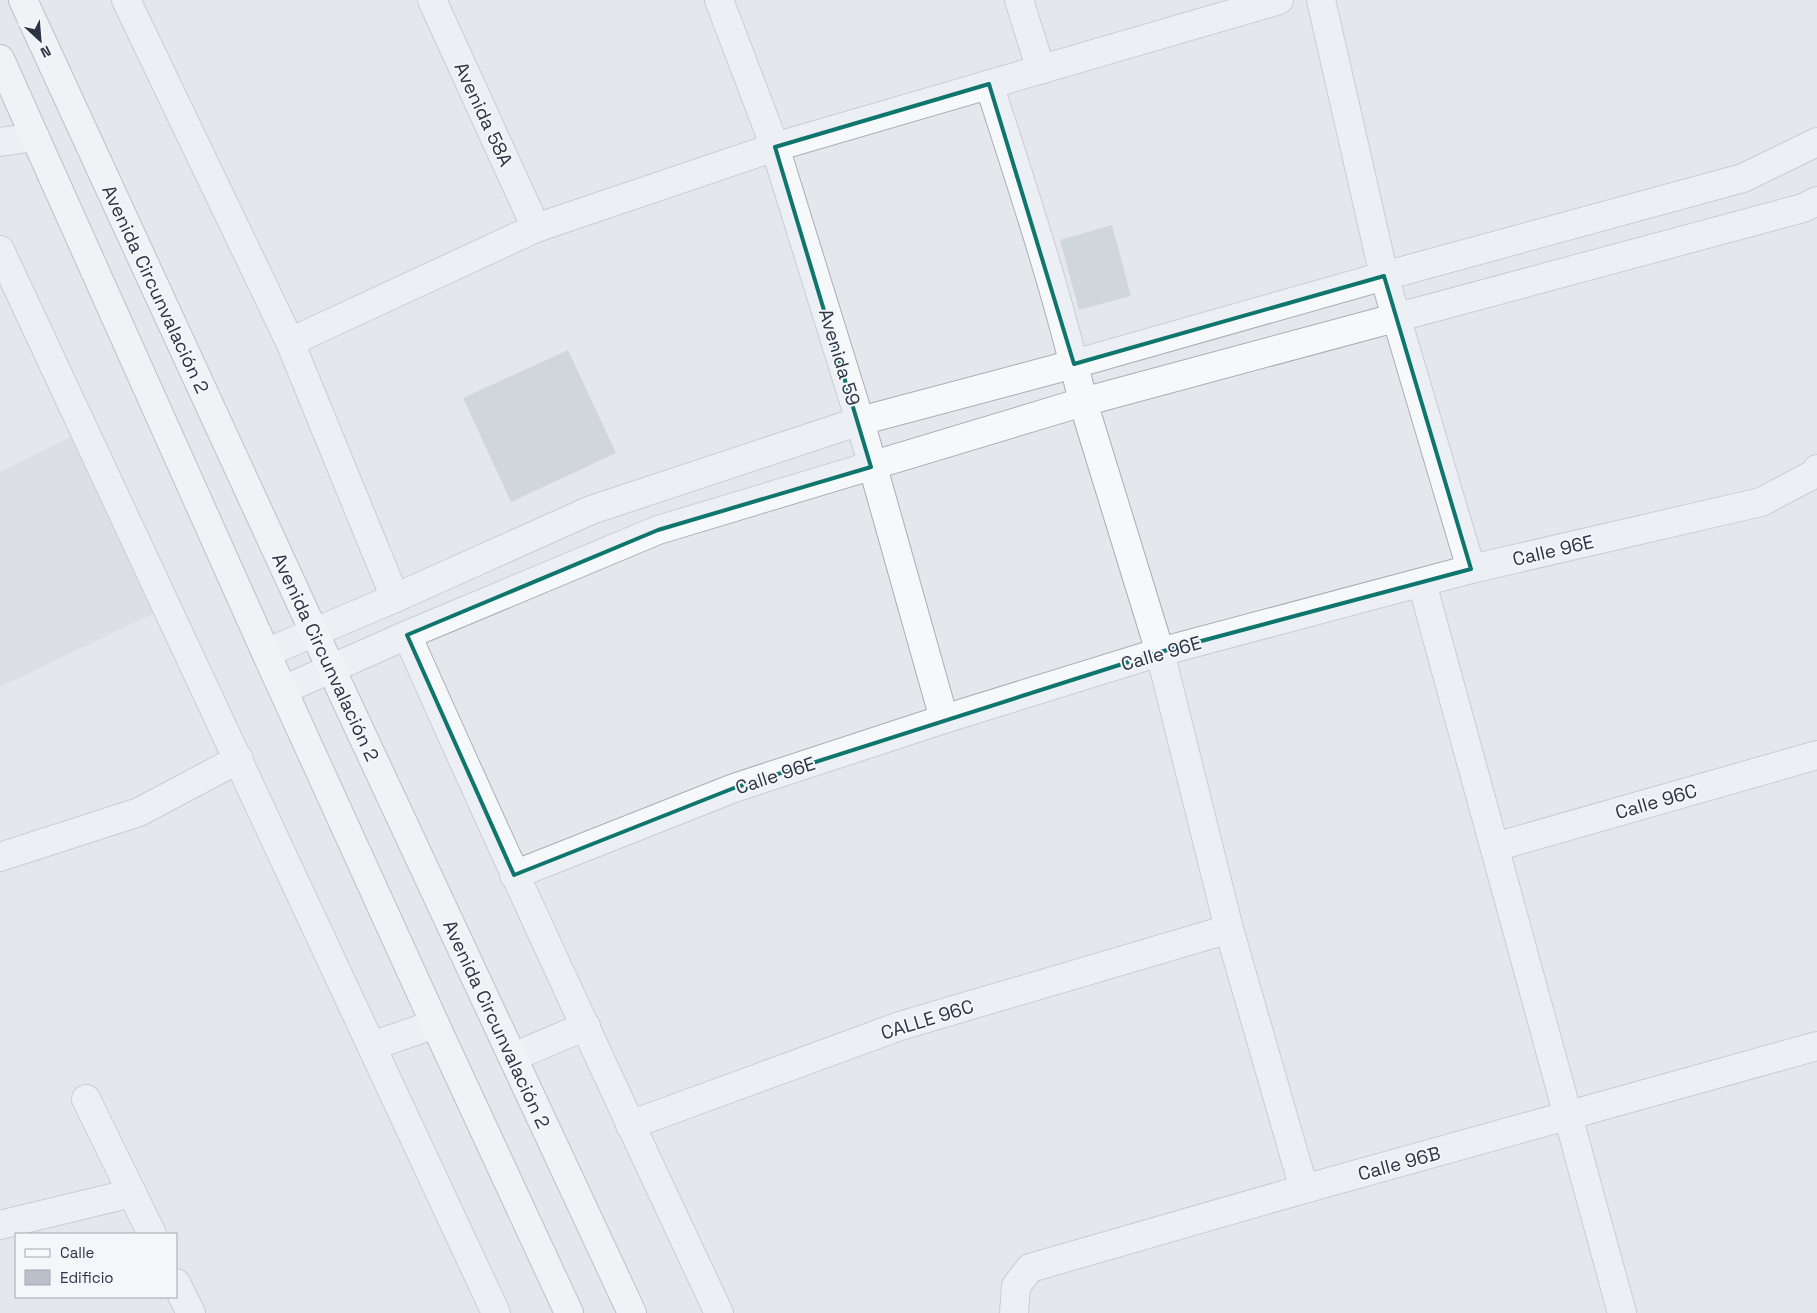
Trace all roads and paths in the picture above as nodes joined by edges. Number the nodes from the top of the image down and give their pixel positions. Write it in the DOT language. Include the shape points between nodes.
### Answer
graph roads {
  1 [pos="23,0"];
  2 [pos="126,0"];
  3 [pos="432,0"];
  4 [pos="719,0"];
  5 [pos="1019,0"];
  6 [pos="1279,0"];
  7 [pos="1321,0"];
  8 [pos="0,59"];
  9 [pos="1041,70"];
  10 [pos="989,84"];
  11 [pos="35,137"];
  12 [pos="0,142"];
  13 [pos="1817,142"];
  14 [pos="775,147"];
  15 [pos="1817,201"];
  16 [pos="536,228"];
  17 [pos="0,250"];
  18 [pos="1384,276"];
  19 [pos="1396,319"];
  20 [pos="290,342"];
  21 [pos="1074,364"];
  22 [pos="1083,402"];
  23 [pos="860,421"];
  24 [pos="871,467"];
  25 [pos="1817,469"];
  26 [pos="1471,569"];
  27 [pos="1422,583"];
  28 [pos="395,598"];
  29 [pos="314,632"];
  30 [pos="407,635"];
  31 [pos="1160,652"];
  32 [pos="266,653"];
  33 [pos="331,670"];
  34 [pos="283,690"];
  35 [pos="944,719"];
  36 [pos="1817,755"];
  37 [pos="239,759"];
  38 [pos="1494,847"];
  39 [pos="0,857"];
  40 [pos="514,876"];
  41 [pos="1229,929"];
  42 [pos="435,1024"];
  43 [pos="586,1026"];
  44 [pos="372,1046"];
  45 [pos="1817,1046"];
  46 [pos="513,1057"];
  47 [pos="86,1099"];
  48 [pos="1568,1116"];
  49 [pos="630,1125"];
  50 [pos="1304,1189"];
  51 [pos="132,1193"];
  52 [pos="0,1226"];
  53 [pos="152,1233"];
  54 [pos="178,1287"];
  55 [pos="191,1313"];
  56 [pos="496,1313"];
  57 [pos="570,1313"];
  58 [pos="632,1313"];
  59 [pos="719,1313"];
  60 [pos="1014,1313"];
  61 [pos="1622,1313"];
  1 -- 29 [label="highway, Avenida Circunvalación 2"];
  2 -- 20 [label="street"];
  3 -- 16 [label="street, Avenida 58A"];
  4 -- 14 [label="street, Avenida 59"];
  5 -- 9 [label="street"];
  6 -- 9 [label="street"];
  7 -- 18 [label="street"];
  8 -- 11 [label="highway"];
  9 -- 10 [label="street"];
  10 -- 14 [label="street"];
  10 -- 21 [label="street"];
  11 -- 12 [label="street"];
  11 -- 32 [label="highway"];
  13 -- 18 [label="street" via="1744,178"];
  14 -- 16 [label="street"];
  14 -- 23 [label="street, Avenida 59"];
  15 -- 19 [label="street" via="1803,208"];
  16 -- 20 [label="street"];
  17 -- 37 [label="street"];
  18 -- 19 [label="street"];
  18 -- 21 [label="street"];
  19 -- 22 [label="street"];
  19 -- 26 [label="street"];
  20 -- 28 [label="street"];
  21 -- 22 [label="street"];
  21 -- 23 [label="street"];
  22 -- 24 [label="street"];
  22 -- 31 [label="street"];
  23 -- 24 [label="street, Avenida 59"];
  23 -- 28 [label="street" via="591,510"];
  24 -- 30 [label="street" via="658,530"];
  24 -- 35 [label="street, Avenida 59"];
  25 -- 26 [label="street, Calle 96E" via="1814,474 1761,502"];
  26 -- 27 [label="street, Calle 96E"];
  27 -- 31 [label="street, Calle 96E"];
  27 -- 38 [label="street"];
  28 -- 29 [label="street"];
  29 -- 32 [label="street"];
  29 -- 33 [label="highway, Avenida Circunvalación 2"];
  30 -- 33 [label="street"];
  30 -- 40 [label="street"];
  31 -- 35 [label="street, Calle 96E"];
  31 -- 41 [label="street"];
  32 -- 34 [label="highway"];
  33 -- 34 [label="street"];
  33 -- 46 [label="highway, Avenida Circunvalación 2"];
  34 -- 42 [label="highway"];
  35 -- 40 [label="street, Calle 96E" via="734,788"];
  36 -- 38 [label="street, Calle 96C"];
  37 -- 39 [label="street" via="139,812"];
  37 -- 44 [label="street"];
  38 -- 48 [label="street"];
  40 -- 43 [label="street"];
  41 -- 49 [label="street, CALLE 96C" via="900,1026"];
  41 -- 50 [label="street"];
  42 -- 44 [label="street"];
  42 -- 57 [label="highway"];
  43 -- 46 [label="street"];
  43 -- 49 [label="street"];
  44 -- 56 [label="street"];
  45 -- 48 [label="street, Calle 96B"];
  46 -- 58 [label="highway, Avenida Circunvalación 2"];
  47 -- 51 [label="street"];
  48 -- 50 [label="street, Calle 96B"];
  48 -- 61 [label="street"];
  49 -- 59 [label="street"];
  50 -- 60 [label="street, Calle 96B" via="1030,1268 1016,1286"];
  51 -- 52 [label="street"];
  51 -- 53 [label="street"];
  54 -- 55 [label="street"];
}
